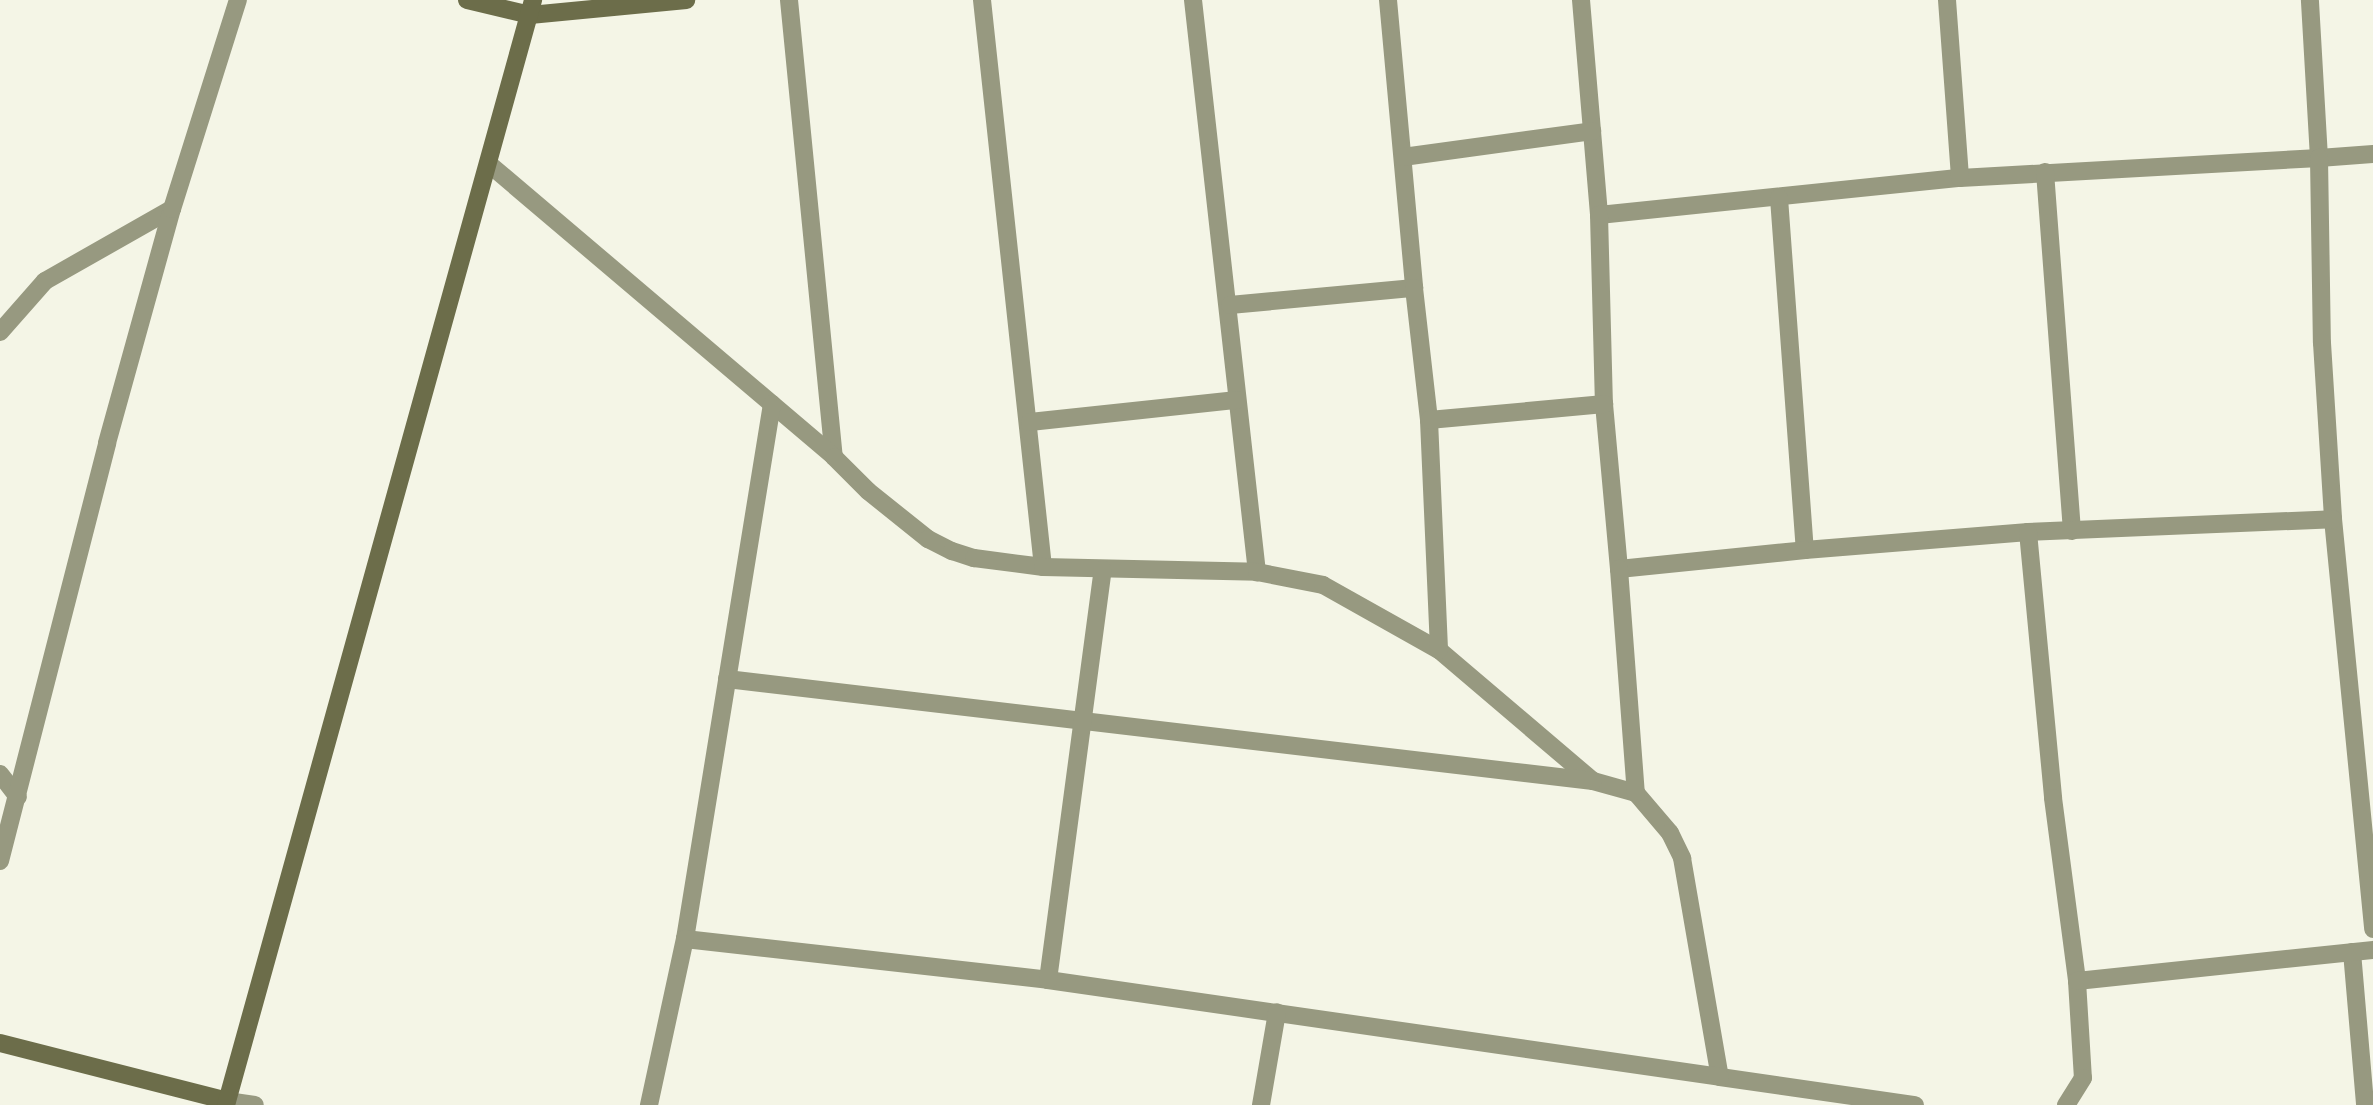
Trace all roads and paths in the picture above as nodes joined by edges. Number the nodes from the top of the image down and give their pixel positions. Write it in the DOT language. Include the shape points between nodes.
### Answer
graph roads {
  1 [pos="238,0"];
  2 [pos="467,0"];
  3 [pos="686,0"];
  4 [pos="789,0"];
  5 [pos="982,0"];
  6 [pos="1193,0"];
  7 [pos="1388,0"];
  8 [pos="1581,0"];
  9 [pos="1947,0"];
  10 [pos="2309,0"];
  11 [pos="532,8"];
  12 [pos="1592,131"];
  13 [pos="2373,154"];
  14 [pos="1403,157"];
  15 [pos="2319,158"];
  16 [pos="489,164"];
  17 [pos="2045,172"];
  18 [pos="1960,178"];
  19 [pos="1779,198"];
  20 [pos="172,209"];
  21 [pos="1599,215"];
  22 [pos="1414,288"];
  23 [pos="1230,305"];
  24 [pos="0,332"];
  25 [pos="1237,400"];
  26 [pos="772,404"];
  27 [pos="1604,404"];
  28 [pos="1429,420"];
  29 [pos="1030,422"];
  30 [pos="834,457"];
  31 [pos="2333,519"];
  32 [pos="2072,531"];
  33 [pos="2028,532"];
  34 [pos="1805,550"];
  35 [pos="1043,567"];
  36 [pos="1619,569"];
  37 [pos="1103,570"];
  38 [pos="1257,572"];
  39 [pos="1439,650"];
  40 [pos="727,679"];
  41 [pos="1086,721"];
  42 [pos="0,774"];
  43 [pos="1592,781"];
  44 [pos="1636,793"];
  45 [pos="18,797"];
  46 [pos="0,861"];
  47 [pos="2373,929"];
  48 [pos="685,939"];
  49 [pos="2373,950"];
  50 [pos="2352,952"];
  51 [pos="1048,980"];
  52 [pos="2077,981"];
  53 [pos="1276,1012"];
  54 [pos="0,1042"];
  55 [pos="1720,1077"];
  56 [pos="226,1103"];
  57 [pos="255,1105"];
  58 [pos="649,1105"];
  59 [pos="1261,1105"];
  60 [pos="1915,1105"];
  61 [pos="2067,1105"];
  62 [pos="2365,1105"];
  1 -- 20 [label="street"];
  2 -- 11 [label="street"];
  3 -- 11 [label="street"];
  4 -- 30 [label="street"];
  5 -- 29 [label="street"];
  6 -- 23 [label="street"];
  7 -- 14 [label="street"];
  8 -- 12 [label="street"];
  9 -- 18 [label="street"];
  10 -- 15 [label="street"];
  11 -- 16 [label="street"];
  12 -- 14 [label="street"];
  12 -- 21 [label="street"];
  13 -- 15 [label="street"];
  14 -- 22 [label="street"];
  15 -- 17 [label="street"];
  15 -- 31 [label="street" via="2322,343"];
  16 -- 26 [label="street"];
  16 -- 56 [label="street"];
  17 -- 18 [label="street"];
  17 -- 32 [label="street"];
  18 -- 19 [label="street"];
  19 -- 21 [label="street"];
  19 -- 34 [label="street"];
  20 -- 24 [label="street" via="44,281"];
  20 -- 45 [label="street" via="107,443"];
  21 -- 27 [label="street"];
  22 -- 23 [label="street"];
  22 -- 28 [label="street"];
  23 -- 25 [label="street"];
  25 -- 29 [label="street"];
  25 -- 38 [label="street"];
  26 -- 30 [label="street"];
  26 -- 40 [label="street"];
  27 -- 28 [label="street"];
  27 -- 36 [label="street"];
  28 -- 39 [label="street"];
  29 -- 35 [label="street"];
  30 -- 35 [label="street" via="928,539 974,558"];
  31 -- 32 [label="street"];
  31 -- 47 [label="street"];
  32 -- 33 [label="street"];
  33 -- 34 [label="street"];
  33 -- 52 [label="street" via="2053,798"];
  34 -- 36 [label="street"];
  35 -- 37 [label="street"];
  36 -- 44 [label="street"];
  37 -- 38 [label="street"];
  37 -- 41 [label="street"];
  38 -- 39 [label="street" via="1324,585 1360,601"];
  39 -- 43 [label="street"];
  40 -- 41 [label="street"];
  40 -- 48 [label="street"];
  41 -- 43 [label="street"];
  41 -- 51 [label="street"];
  42 -- 45 [label="street"];
  43 -- 44 [label="street"];
  44 -- 55 [label="street" via="1656,811 1682,858"];
  45 -- 46 [label="street"];
  48 -- 51 [label="street"];
  48 -- 58 [label="street"];
  49 -- 50 [label="street"];
  50 -- 52 [label="street"];
  50 -- 62 [label="street"];
  51 -- 53 [label="street"];
  52 -- 61 [label="street" via="2083,1078"];
  53 -- 55 [label="street"];
  53 -- 59 [label="street"];
  54 -- 56 [label="street"];
  55 -- 60 [label="street"];
  56 -- 57 [label="street"];
}
